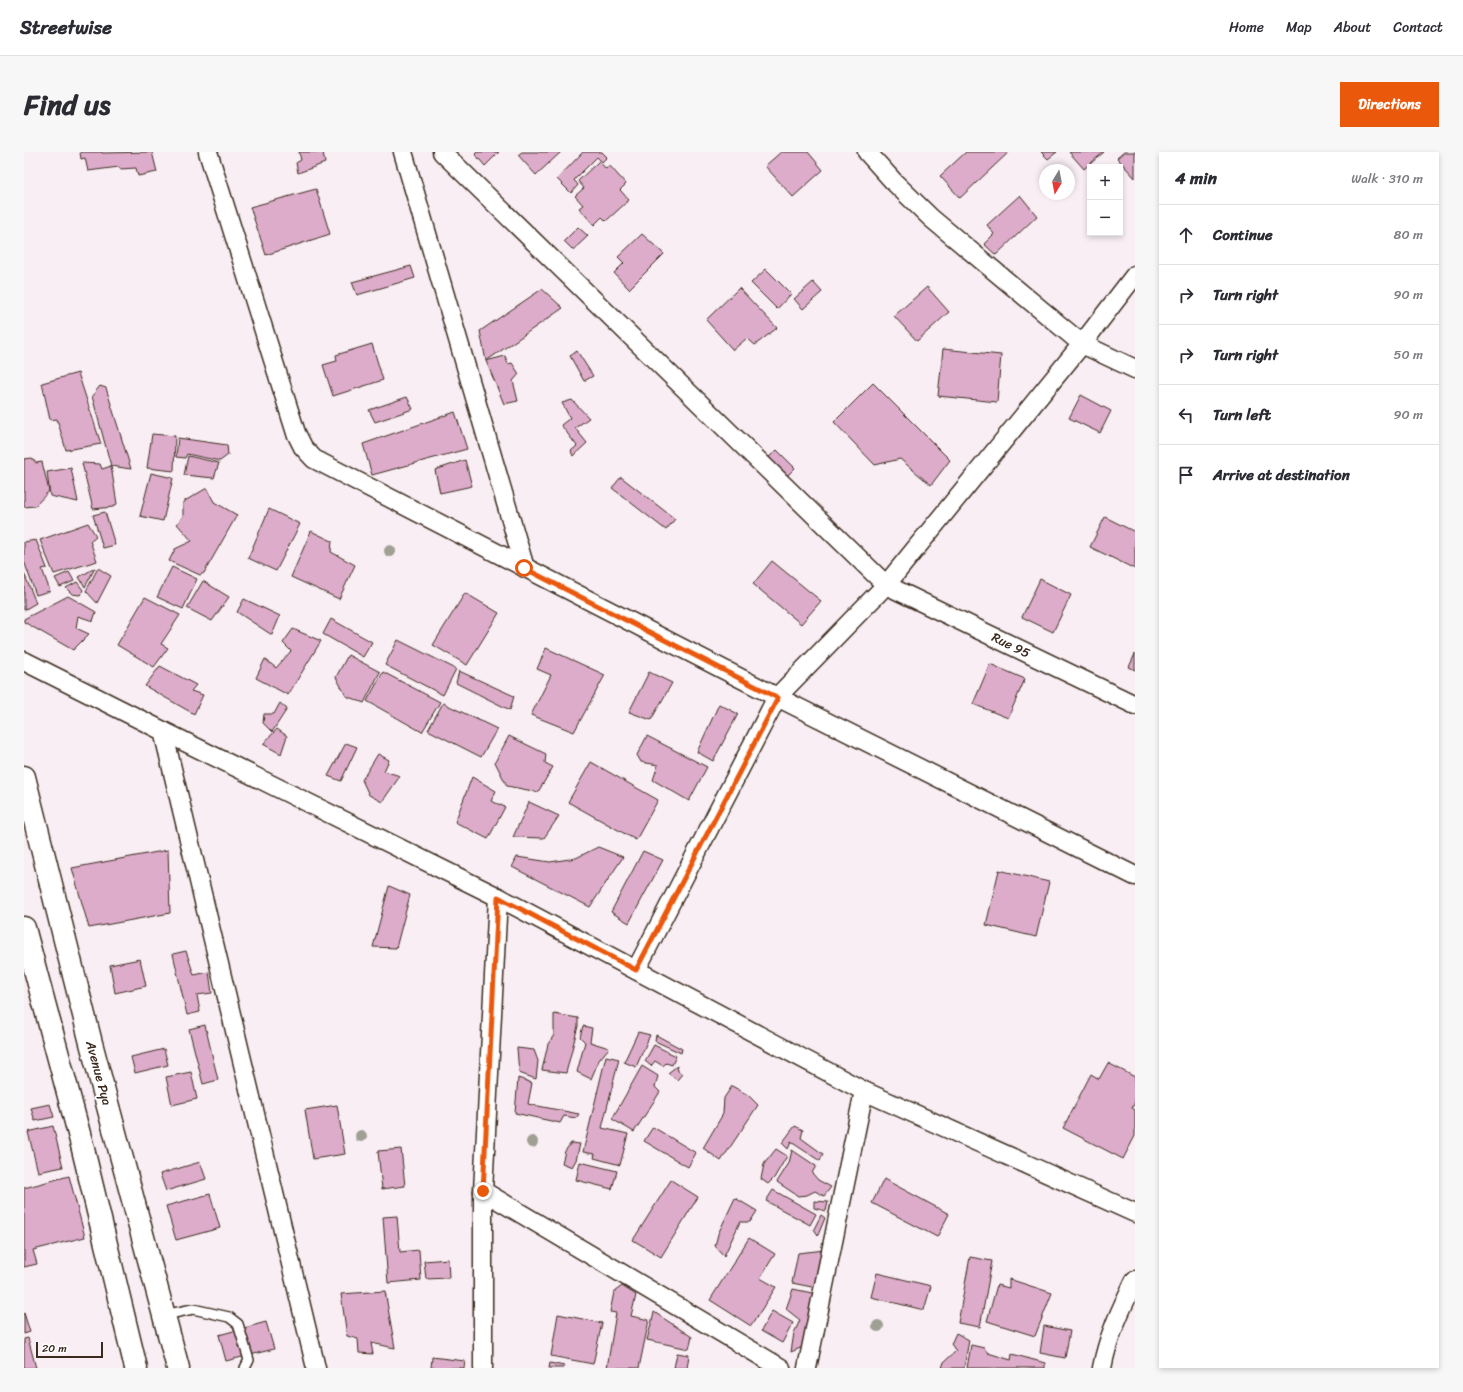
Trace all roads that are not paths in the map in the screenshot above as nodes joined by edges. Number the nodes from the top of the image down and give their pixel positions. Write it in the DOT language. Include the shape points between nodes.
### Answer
graph roads {
  1 [pos="208,152"];
  2 [pos="403,152"];
  3 [pos="442,152"];
  4 [pos="868,152"];
  5 [pos="1135,275"];
  6 [pos="1082,344"];
  7 [pos="1135,369"];
  8 [pos="524,568"];
  9 [pos="886,584"];
  10 [pos="24,661"];
  11 [pos="778,698"];
  12 [pos="1135,705"];
  13 [pos="163,732"];
  14 [pos="24,777"];
  15 [pos="1135,876"];
  16 [pos="498,897"];
  17 [pos="24,928"];
  18 [pos="636,970"];
  19 [pos="864,1091"];
  20 [pos="483,1191"];
  21 [pos="1135,1213"];
  22 [pos="1135,1280"];
  23 [pos="164,1315"];
  24 [pos="136,1368"];
  25 [pos="178,1368"];
  26 [pos="246,1368"];
  27 [pos="316,1368"];
  28 [pos="483,1368"];
  29 [pos="781,1368"];
  30 [pos="807,1368"];
  31 [pos="1102,1368"];
  1 -- 8 [label="street" via="296,433 303,447 314,459"];
  2 -- 8 [label="street"];
  3 -- 9 [label="street, Rue 95"];
  4 -- 6 [label="street" via="931,218"];
  5 -- 6 [label="street"];
  6 -- 7 [label="street"];
  6 -- 9 [label="street"];
  8 -- 11 [label="street"];
  9 -- 11 [label="street"];
  9 -- 12 [label="street, Rue 95"];
  10 -- 13 [label="street"];
  11 -- 15 [label="street"];
  11 -- 18 [label="street"];
  13 -- 16 [label="street"];
  13 -- 27 [label="street"];
  14 -- 23 [label="main road, Avenue Pya" via="91,1043"];
  16 -- 18 [label="street"];
  16 -- 20 [label="street"];
  17 -- 24 [label="main road" via="82,1145"];
  18 -- 19 [label="street"];
  19 -- 21 [label="street"];
  19 -- 30 [label="street"];
  20 -- 28 [label="street"];
  20 -- 29 [label="street"];
  22 -- 31 [label="street" via="1106,1347"];
  23 -- 25 [label="main road, Avenue Pya"];
  23 -- 26 [label="lane" via="193,1309 229,1316 238,1324 249,1360"];
}
